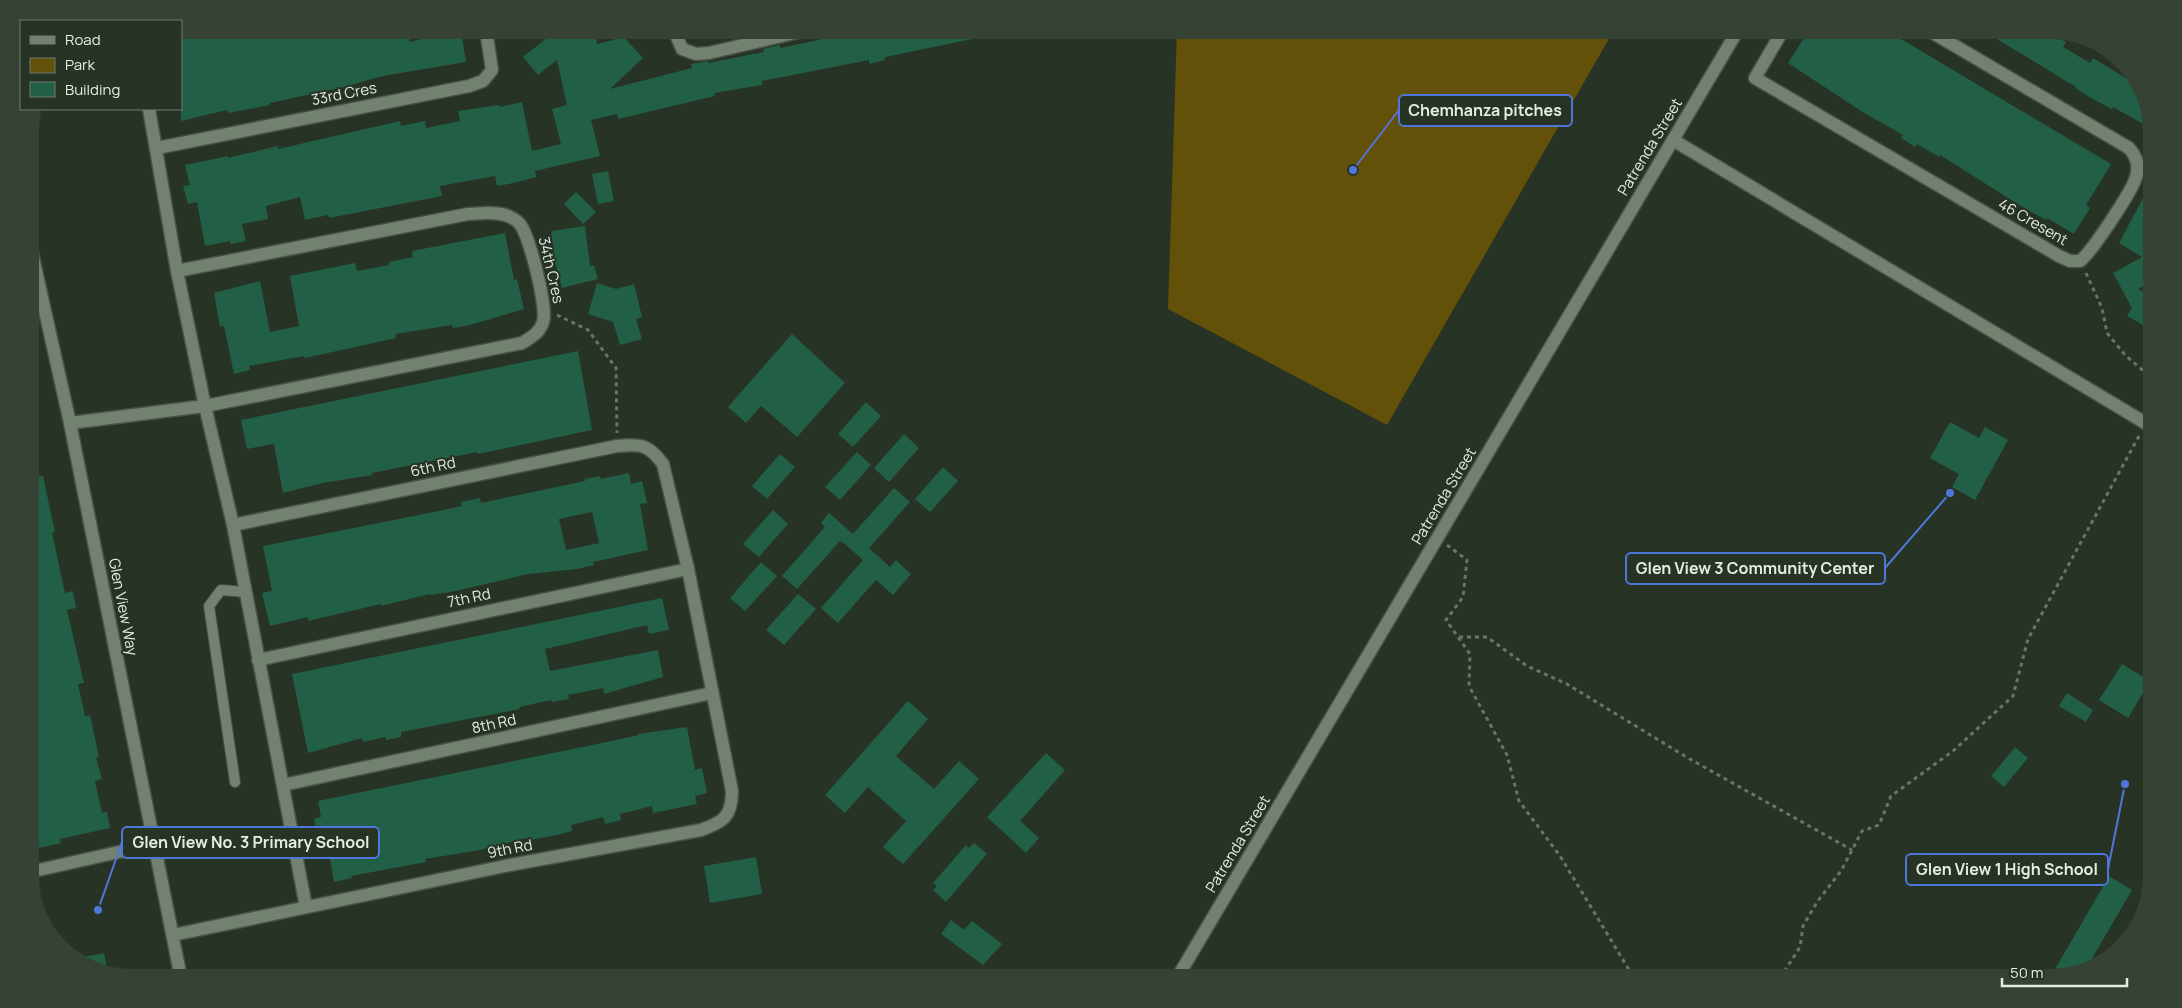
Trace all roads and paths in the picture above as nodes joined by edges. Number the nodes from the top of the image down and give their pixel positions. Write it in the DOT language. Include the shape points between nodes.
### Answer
graph roads {
  1 [pos="487,39"];
  2 [pos="678,39"];
  3 [pos="769,39"];
  4 [pos="1733,39"];
  5 [pos="1779,39"];
  6 [pos="1943,39"];
  7 [pos="149,110"];
  8 [pos="1673,140"];
  9 [pos="157,148"];
  10 [pos="2138,166"];
  11 [pos="2143,166"];
  12 [pos="2080,261"];
  13 [pos="177,271"];
  14 [pos="39,306"];
  15 [pos="545,309"];
  16 [pos="2143,370"];
  17 [pos="205,406"];
  18 [pos="2143,421"];
  19 [pos="70,424"];
  20 [pos="2143,436"];
  21 [pos="617,446"];
  22 [pos="233,525"];
  23 [pos="1438,539"];
  24 [pos="688,569"];
  25 [pos="246,592"];
  26 [pos="1459,637"];
  27 [pos="258,660"];
  28 [pos="712,694"];
  29 [pos="235,782"];
  30 [pos="282,785"];
  31 [pos="154,844"];
  32 [pos="1852,850"];
  33 [pos="39,870"];
  34 [pos="306,907"];
  35 [pos="173,935"];
  36 [pos="179,969"];
  37 [pos="1182,969"];
  38 [pos="1629,969"];
  39 [pos="1786,969"];
  1 -- 9 [label="street, 33rd Cres" via="492,70 483,81 469,86"];
  2 -- 3 [label="street" via="682,49 696,54"];
  4 -- 8 [label="street, Patrenda Street"];
  5 -- 12 [label="street, 46 Cresent" via="1755,78 2059,256"];
  6 -- 10 [label="street" via="2129,148 2136,155"];
  7 -- 9 [label="street"];
  8 -- 18 [label="street"];
  8 -- 23 [label="street, Patrenda Street"];
  9 -- 13 [label="street"];
  10 -- 11 [label="lane"];
  10 -- 12 [label="street, 46 Cresent" via="2136,180 2093,248"];
  12 -- 16 [label="path" via="2102,308 2107,333"];
  13 -- 15 [label="street, 34th Cres" via="468,214 489,213 507,215 519,223 527,235"];
  13 -- 17 [label="street"];
  14 -- 19 [label="street, Glen View Way"];
  15 -- 17 [label="street, 34th Cres" via="544,323 535,335 522,343"];
  15 -- 21 [label="path" via="588,330 616,368"];
  17 -- 19 [label="street, 34th Cres"];
  17 -- 22 [label="street"];
  19 -- 31 [label="street, Glen View Way"];
  20 -- 32 [label="path" via="2028,639 2013,696 1953,751 1891,796 1879,825 1862,831"];
  21 -- 22 [label="street, 6th Rd"];
  21 -- 24 [label="street, 6th Rd" via="640,444 663,464"];
  22 -- 25 [label="street"];
  23 -- 26 [label="path" via="1467,560 1463,597 1446,620"];
  23 -- 37 [label="street, Patrenda Street"];
  24 -- 27 [label="street, 7th Rd"];
  24 -- 28 [label="street"];
  25 -- 27 [label="street"];
  25 -- 29 [label="lane" via="222,590 209,606"];
  26 -- 32 [label="path" via="1487,637 1528,666 1567,684 1688,758"];
  26 -- 38 [label="path" via="1470,654 1469,686 1507,755 1519,802 1560,856"];
  27 -- 30 [label="street"];
  28 -- 30 [label="street, 8th Rd"];
  28 -- 34 [label="street, 9th Rd" via="732,791 732,804 720,823 701,830"];
  30 -- 34 [label="street"];
  31 -- 33 [label="street"];
  31 -- 35 [label="street, Glen View Way"];
  32 -- 39 [label="path" via="1803,926 1800,947"];
  34 -- 35 [label="street, 9th Rd"];
  35 -- 36 [label="street, Glen View Way"];
}
